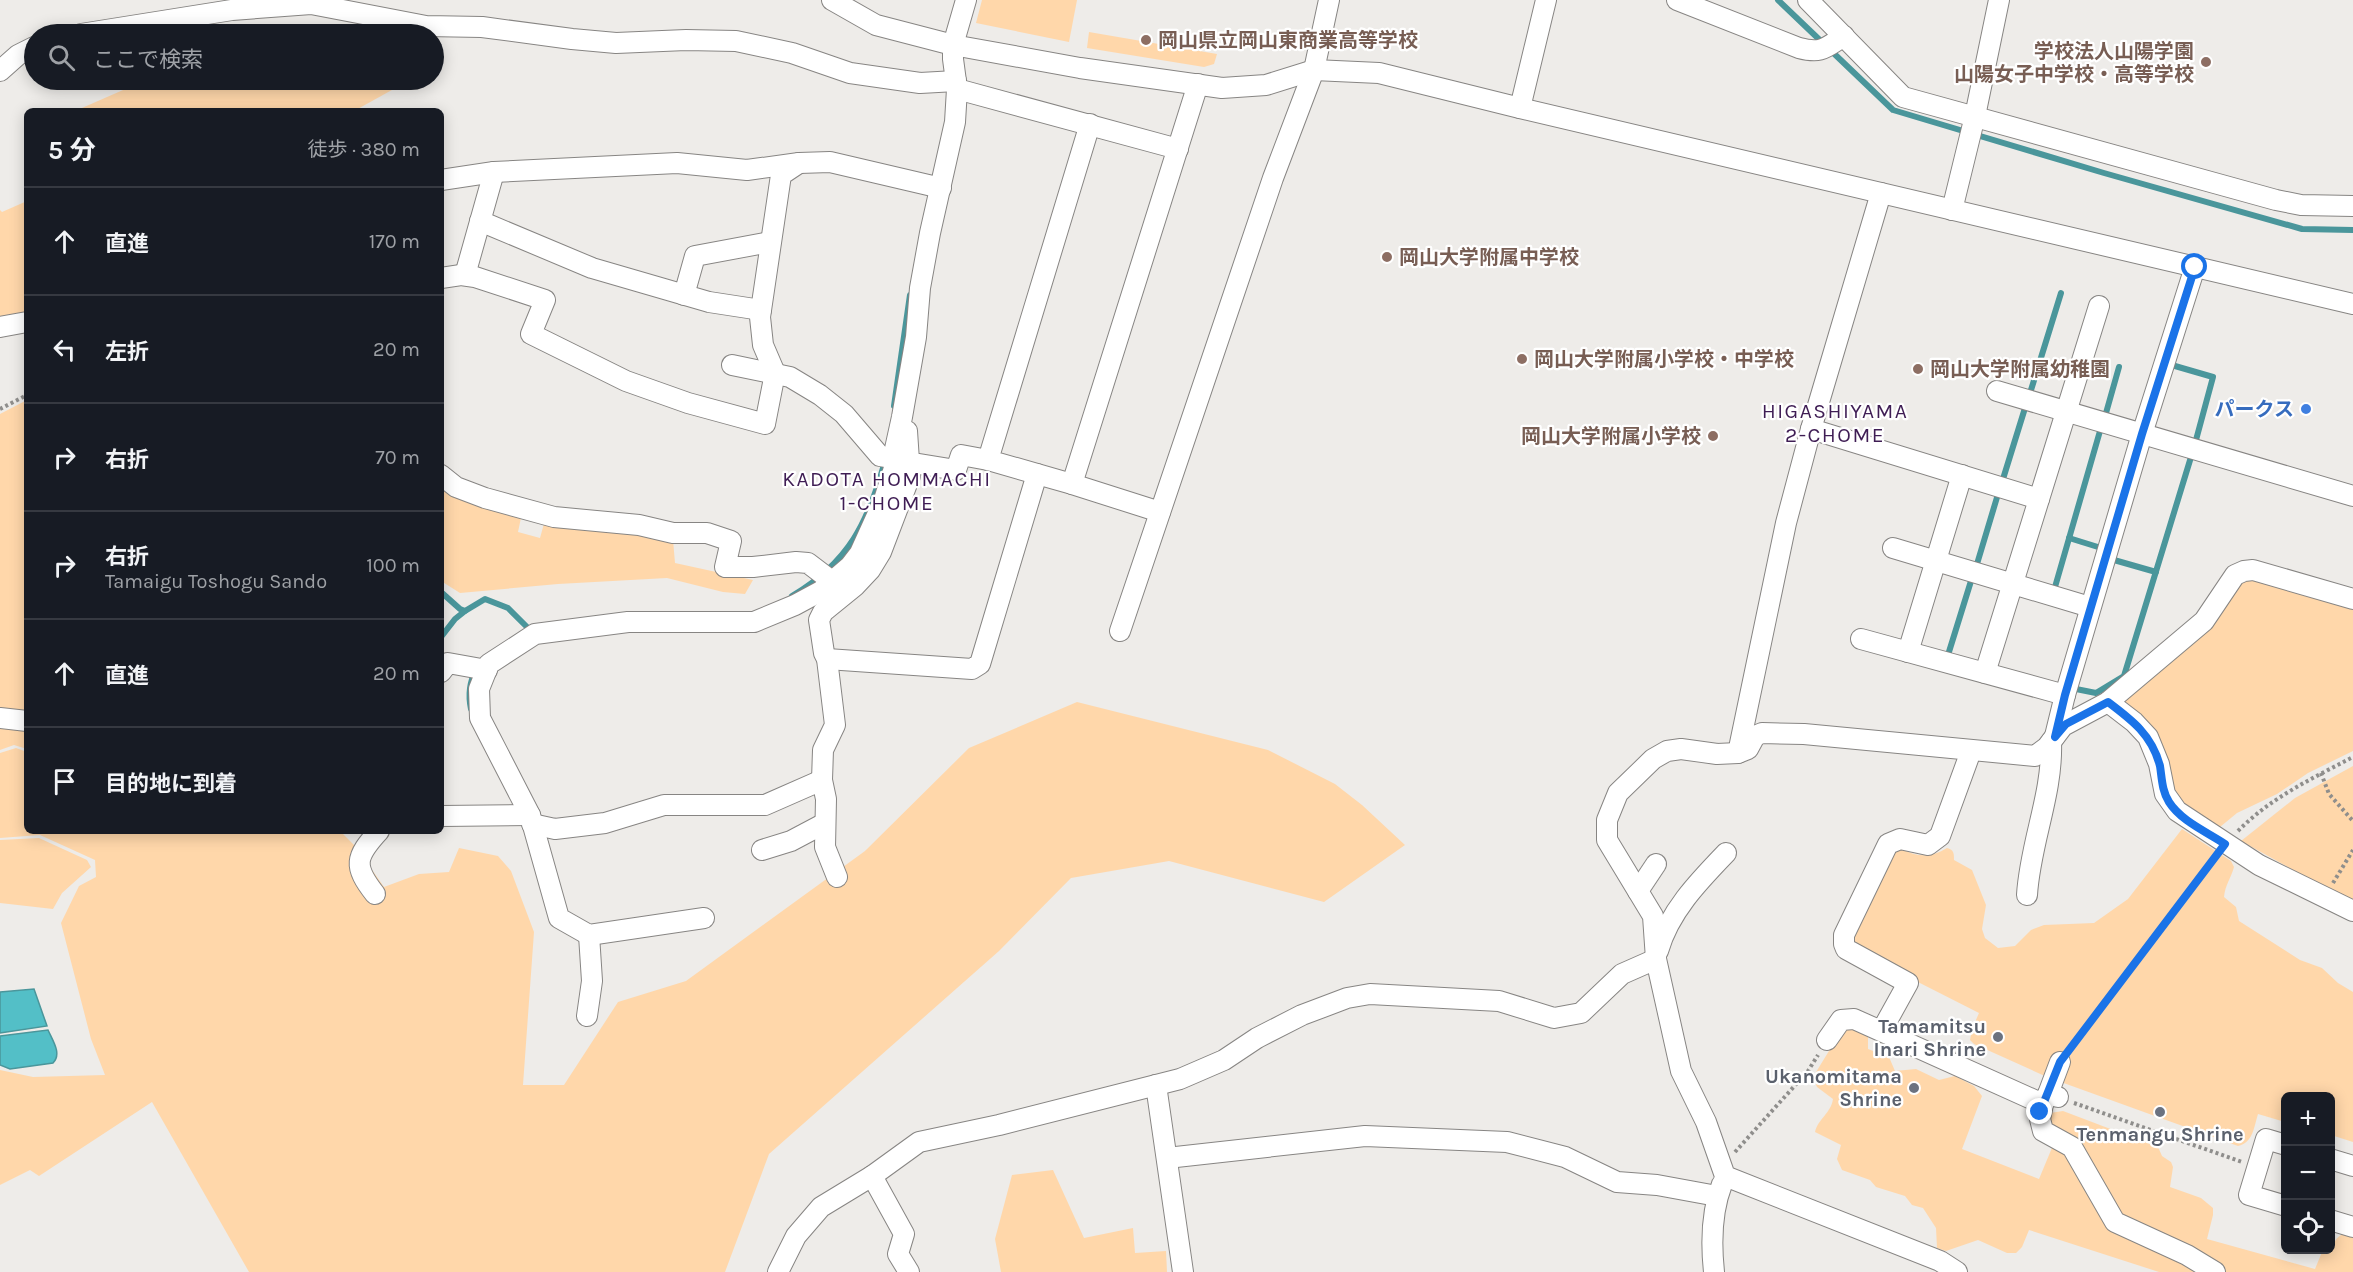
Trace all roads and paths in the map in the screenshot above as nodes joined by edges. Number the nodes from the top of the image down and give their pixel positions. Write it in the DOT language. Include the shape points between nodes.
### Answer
graph roads {
  1 [pos="832,0"];
  2 [pos="966,0"];
  3 [pos="1329,0"];
  4 [pos="1546,0"];
  5 [pos="1677,0"];
  6 [pos="1808,0"];
  7 [pos="1999,0"];
  8 [pos="231,5"];
  9 [pos="133,24"];
  10 [pos="416,24"];
  11 [pos="444,26"];
  12 [pos="1833,43"];
  13 [pos="954,45"];
  14 [pos="24,52"];
  15 [pos="0,70"];
  16 [pos="1314,70"];
  17 [pos="1198,84"];
  18 [pos="957,85"];
  19 [pos="1520,108"];
  20 [pos="1090,124"];
  21 [pos="1972,127"];
  22 [pos="1178,149"];
  23 [pos="799,163"];
  24 [pos="494,172"];
  25 [pos="444,180"];
  26 [pos="941,188"];
  27 [pos="1881,193"];
  28 [pos="2353,206"];
  29 [pos="1952,210"];
  30 [pos="480,221"];
  31 [pos="770,242"];
  32 [pos="2195,267"];
  33 [pos="465,275"];
  34 [pos="444,278"];
  35 [pos="684,295"];
  36 [pos="2353,304"];
  37 [pos="2099,306"];
  38 [pos="761,310"];
  39 [pos="24,323"];
  40 [pos="0,327"];
  41 [pos="732,364"];
  42 [pos="775,373"];
  43 [pos="1997,391"];
  44 [pos="24,397"];
  45 [pos="0,410"];
  46 [pos="2066,411"];
  47 [pos="1811,429"];
  48 [pos="2142,434"];
  49 [pos="893,458"];
  50 [pos="988,460"];
  51 [pos="1037,474"];
  52 [pos="1962,476"];
  53 [pos="444,477"];
  54 [pos="1072,484"];
  55 [pos="2353,496"];
  56 [pos="2039,499"];
  57 [pos="1160,512"];
  58 [pos="1893,548"];
  59 [pos="1936,560"];
  60 [pos="827,577"];
  61 [pos="2012,584"];
  62 [pos="2353,599"];
  63 [pos="2091,607"];
  64 [pos="1120,631"];
  65 [pos="1861,639"];
  66 [pos="1908,652"];
  67 [pos="827,659"];
  68 [pos="444,668"];
  69 [pos="481,669"];
  70 [pos="1984,673"];
  71 [pos="2065,695"];
  72 [pos="2108,702"];
  73 [pos="0,718"];
  74 [pos="24,721"];
  75 [pos="2053,739"];
  76 [pos="1971,751"];
  77 [pos="1738,753"];
  78 [pos="2353,757"];
  79 [pos="2321,773"];
  80 [pos="822,780"];
  81 [pos="444,816"];
  82 [pos="531,819"];
  83 [pos="2353,821"];
  84 [pos="825,823"];
  85 [pos="376,834"];
  86 [pos="2225,844"];
  87 [pos="762,850"];
  88 [pos="2353,850"];
  89 [pos="1726,853"];
  90 [pos="1656,864"];
  91 [pos="837,877"];
  92 [pos="1638,891"];
  93 [pos="375,894"];
  94 [pos="2027,895"];
  95 [pos="2325,896"];
  96 [pos="2353,911"];
  97 [pos="704,918"];
  98 [pos="589,935"];
  99 [pos="1656,959"];
  100 [pos="587,1016"];
  101 [pos="1882,1030"];
  102 [pos="1827,1041"];
  103 [pos="2060,1062"];
  104 [pos="1156,1085"];
  105 [pos="2050,1099"];
  106 [pos="2281,1144"];
  107 [pos="2222,1155"];
  108 [pos="1167,1158"];
  109 [pos="2335,1160"];
  110 [pos="2353,1166"];
  111 [pos="1723,1172"];
  112 [pos="872,1176"];
  113 [pos="1717,1196"];
  114 [pos="2281,1205"];
  115 [pos="2335,1221"];
  116 [pos="2353,1227"];
  117 [pos="778,1272"];
  118 [pos="909,1272"];
  119 [pos="1183,1272"];
  120 [pos="1714,1272"];
  121 [pos="1957,1272"];
  122 [pos="2215,1272"];
  1 -- 13 [label="street" via="876,25"];
  2 -- 13 [label="street"];
  3 -- 16 [label="street"];
  4 -- 19 [label="street"];
  5 -- 12 [label="street" via="1799,48 1816,52"];
  6 -- 12 [label="street"];
  7 -- 21 [label="street"];
  8 -- 9 [label="street"];
  8 -- 10 [label="street" via="311,4"];
  11 -- 18 [label="street" via="616,43 736,41 792,53 850,73"];
  12 -- 21 [label="street" via="1903,97"];
  13 -- 17 [label="street"];
  13 -- 18 [label="street" via="952,59"];
  14 -- 15 [label="street"];
  16 -- 17 [label="street" via="1266,85 1222,88"];
  16 -- 19 [label="street" via="1379,73"];
  16 -- 57 [label="street" via="1273,178"];
  17 -- 22 [label="street"];
  18 -- 20 [label="street"];
  18 -- 26 [label="street" via="955,122"];
  19 -- 27 [label="street"];
  20 -- 22 [label="street"];
  20 -- 50 [label="street"];
  21 -- 28 [label="street" via="2276,200 2301,205"];
  21 -- 29 [label="street"];
  22 -- 54 [label="street"];
  23 -- 24 [label="street" via="747,170 677,163"];
  23 -- 26 [label="street" via="830,162"];
  23 -- 31 [label="street" via="781,175"];
  24 -- 25 [label="street"];
  24 -- 30 [label="street"];
  26 -- 49 [label="street" via="920,288 902,417 907,429"];
  27 -- 29 [label="street"];
  27 -- 47 [label="street"];
  29 -- 32 [label="street"];
  30 -- 33 [label="street"];
  30 -- 35 [label="street" via="592,268"];
  31 -- 35 [label="street" via="695,256"];
  31 -- 38 [label="street"];
  32 -- 36 [label="street"];
  32 -- 48 [label="street"];
  33 -- 34 [label="street"];
  33 -- 42 [label="street" via="545,300 531,334 626,381 688,403 765,424"];
  35 -- 38 [label="street"];
  37 -- 46 [label="street"];
  38 -- 42 [label="street" via="763,345"];
  39 -- 40 [label="street"];
  41 -- 42 [label="street"];
  42 -- 49 [label="street" via="820,395 844,414 880,456"];
  43 -- 46 [label="street"];
  44 -- 45 [label="path"];
  46 -- 48 [label="street"];
  46 -- 56 [label="street"];
  47 -- 52 [label="street"];
  47 -- 77 [label="street" via="1786,523"];
  48 -- 55 [label="street"];
  48 -- 63 [label="street"];
  49 -- 50 [label="street" via="956,470 961,456"];
  49 -- 60 [label="street" via="894,468 860,553"];
  49 -- 67 [label="street" via="911,470 910,476 881,552 870,570 819,620"];
  50 -- 51 [label="street"];
  51 -- 54 [label="street"];
  51 -- 67 [label="street" via="980,664 972,669"];
  52 -- 56 [label="street"];
  52 -- 59 [label="street"];
  53 -- 60 [label="street" via="456,487 485,498 554,517 639,525 673,533 707,533 731,541 725,567 808,562"];
  54 -- 57 [label="street"];
  56 -- 61 [label="street"];
  57 -- 64 [label="street"];
  58 -- 59 [label="street"];
  59 -- 61 [label="street"];
  59 -- 66 [label="street"];
  60 -- 69 [label="street" via="795,605 754,622 628,622 536,634"];
  61 -- 63 [label="street"];
  61 -- 70 [label="street"];
  62 -- 72 [label="street" via="2253,570 2239,572 2204,621"];
  63 -- 71 [label="street"];
  65 -- 66 [label="street"];
  66 -- 70 [label="street"];
  67 -- 80 [label="street" via="835,725 824,750"];
  68 -- 69 [label="street" via="448,663"];
  69 -- 82 [label="street" via="480,718"];
  70 -- 71 [label="street"];
  71 -- 75 [label="street"];
  72 -- 75 [label="street" via="2066,724"];
  72 -- 86 [label="street" via="2148,737 2170,804"];
  73 -- 74 [label="street"];
  75 -- 76 [label="street" via="2035,756"];
  75 -- 94 [label="street" via="2052,764"];
  76 -- 77 [label="street" via="1867,739 1762,733 1755,736 1748,749"];
  76 -- 101 [label="street" via="1940,836 1928,844 1900,839 1888,844 1843,938 1846,949 1908,983"];
  77 -- 92 [label="street" via="1667,751 1653,759 1618,793 1607,820 1607,840"];
  78 -- 79 [label="path"];
  79 -- 83 [label="path" via="2329,794"];
  79 -- 86 [label="path" via="2263,809"];
  80 -- 82 [label="street" via="765,805 664,805 605,823 555,829"];
  80 -- 84 [label="street"];
  81 -- 82 [label="street"];
  82 -- 98 [label="street" via="559,918"];
  84 -- 87 [label="street" via="791,841"];
  84 -- 91 [label="street" via="825,847"];
  85 -- 93 [label="street" via="364,846 358,862 361,876"];
  86 -- 95 [label="street"];
  86 -- 103 [label="path"];
  88 -- 95 [label="path"];
  89 -- 99 [label="street" via="1672,917"];
  90 -- 92 [label="street"];
  92 -- 99 [label="street" via="1653,916"];
  95 -- 96 [label="street"];
  97 -- 98 [label="street"];
  98 -- 100 [label="street" via="592,981"];
  99 -- 104 [label="street" via="1622,974 1581,1013 1554,1018 1499,1001 1370,994 1347,998 1302,1015 1224,1060"];
  99 -- 111 [label="street" via="1681,1071 1706,1122"];
  101 -- 102 [label="street" via="1844,1018"];
  101 -- 105 [label="street"];
  102 -- 111 [label="path" via="1808,1071"];
  103 -- 105 [label="street"];
  104 -- 108 [label="street"];
  104 -- 112 [label="street" via="919,1142"];
  105 -- 107 [label="path"];
  105 -- 122 [label="street" via="2040,1119 2043,1131 2072,1147 2115,1222"];
  106 -- 114 [label="street" via="2266,1139 2249,1195"];
  108 -- 113 [label="street" via="1365,1136 1507,1142 1565,1157 1617,1182"];
  108 -- 119 [label="street"];
  109 -- 110 [label="street"];
  111 -- 113 [label="street"];
  111 -- 121 [label="street" via="1940,1261"];
  112 -- 117 [label="street" via="821,1207 796,1236"];
  112 -- 118 [label="street" via="904,1234 898,1254"];
  113 -- 120 [label="street"];
  115 -- 116 [label="street"];
}
